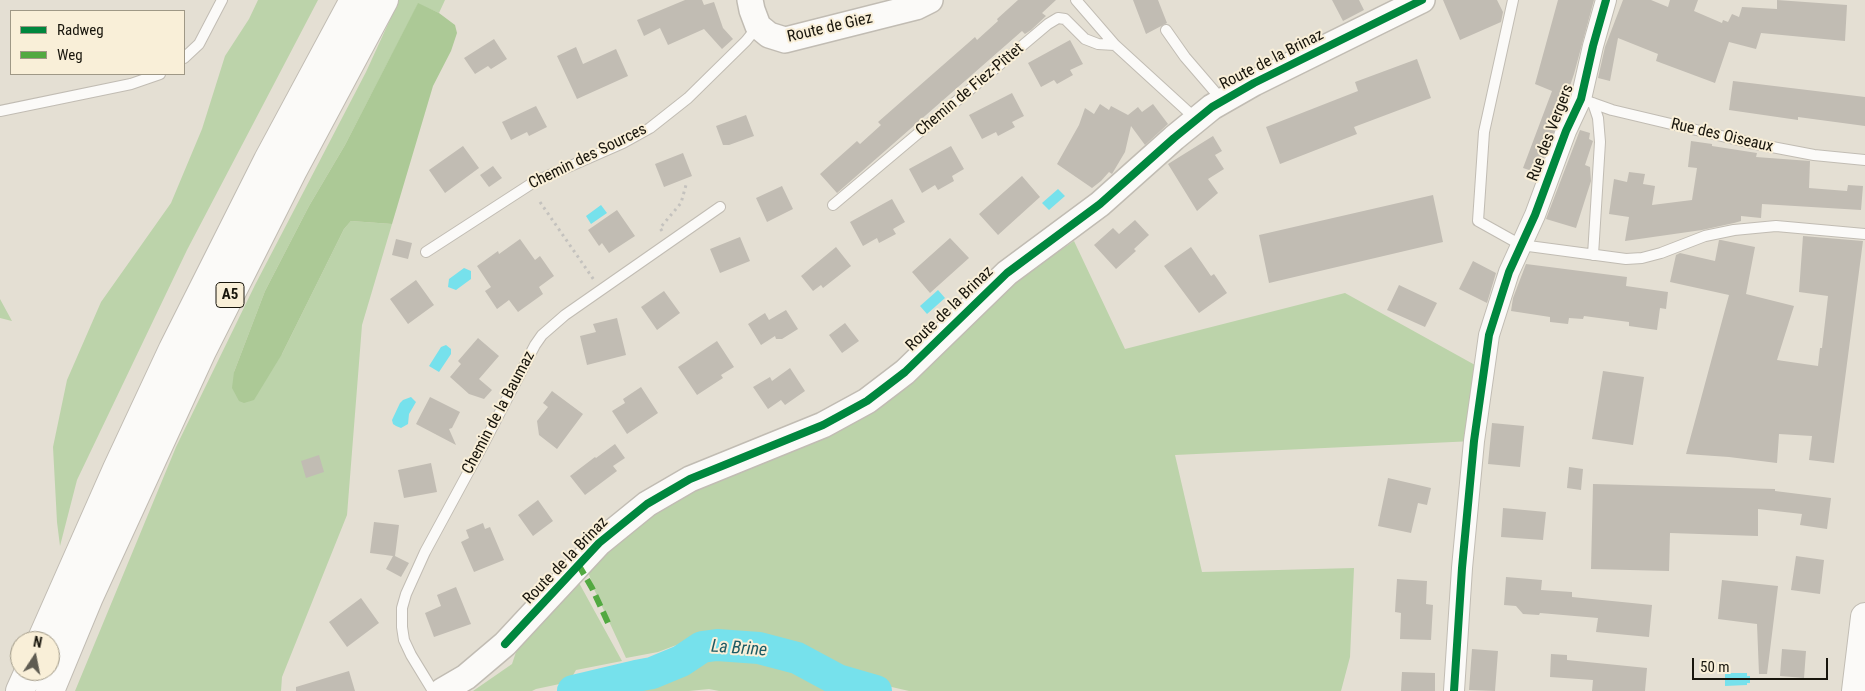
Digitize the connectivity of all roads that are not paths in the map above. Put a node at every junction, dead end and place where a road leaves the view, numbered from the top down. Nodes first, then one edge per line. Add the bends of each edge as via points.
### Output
1 (222, 0) edge
2 (354, 0) edge
3 (384, 0) edge
4 (750, 0) edge
5 (930, 0) edge
6 (1076, 0) edge
7 (1422, 0) edge
8 (1513, 0) edge
9 (1606, 0) edge
10 (758, 26) junction
11 (1166, 30) dead end
12 (1114, 45) junction
13 (185, 57) edge
14 (157, 75) edge
15 (1223, 101) junction
16 (1587, 101) junction
17 (0, 111) edge
18 (1196, 119) junction
19 (1865, 160) edge
20 (834, 205) dead end
21 (720, 207) dead end
22 (1865, 234) edge
23 (1521, 245) junction
24 (426, 252) dead end
25 (1593, 255) junction
26 (1865, 617) edge
27 (45, 631) edge
28 (50, 691) edge
29 (433, 691) edge
30 (442, 691) edge
31 (1454, 691) edge
32 (1856, 691) edge

1 - 13 lane via 199,44
2 - 27 main road, A5 via 221,253 117,469
3 - 28 main road, A5 via 292,172 207,342
4 - 10 street
5 - 10 street, Route de Giez via 916,7 785,40
6 - 12 lane
7 - 15 street, Route de la Brinaz
8 - 23 lane via 1484,132 1478,221
9 - 16 street, Rue des Vergers via 1593,46
10 - 24 lane, Chemin des Sources via 684,101 650,128 534,182
11 - 15 lane
12 - 18 lane
12 - 20 lane, Chemin de Fiez-Pittet via 1098,44 1085,38 1065,19 1058,18
14 - 17 lane via 131,84
15 - 18 street, Route de la Brinaz
16 - 19 lane, Rue des Oiseaux via 1612,110 1760,145
16 - 23 street, Rue des Vergers via 1566,131
16 - 25 lane via 1598,118 1600,142
18 - 30 street, Route de la Brinaz via 1100,204 1007,273 886,387 823,425 709,470 647,504 599,543 506,644 466,677
21 - 29 lane, Chemin de la Baumaz via 553,325 535,345 425,552 402,608 404,640
22 - 25 lane via 1761,227 1705,236 1642,258
23 - 25 lane
23 - 31 street, Rue des Vergers via 1489,335 1474,442
26 - 32 main road

